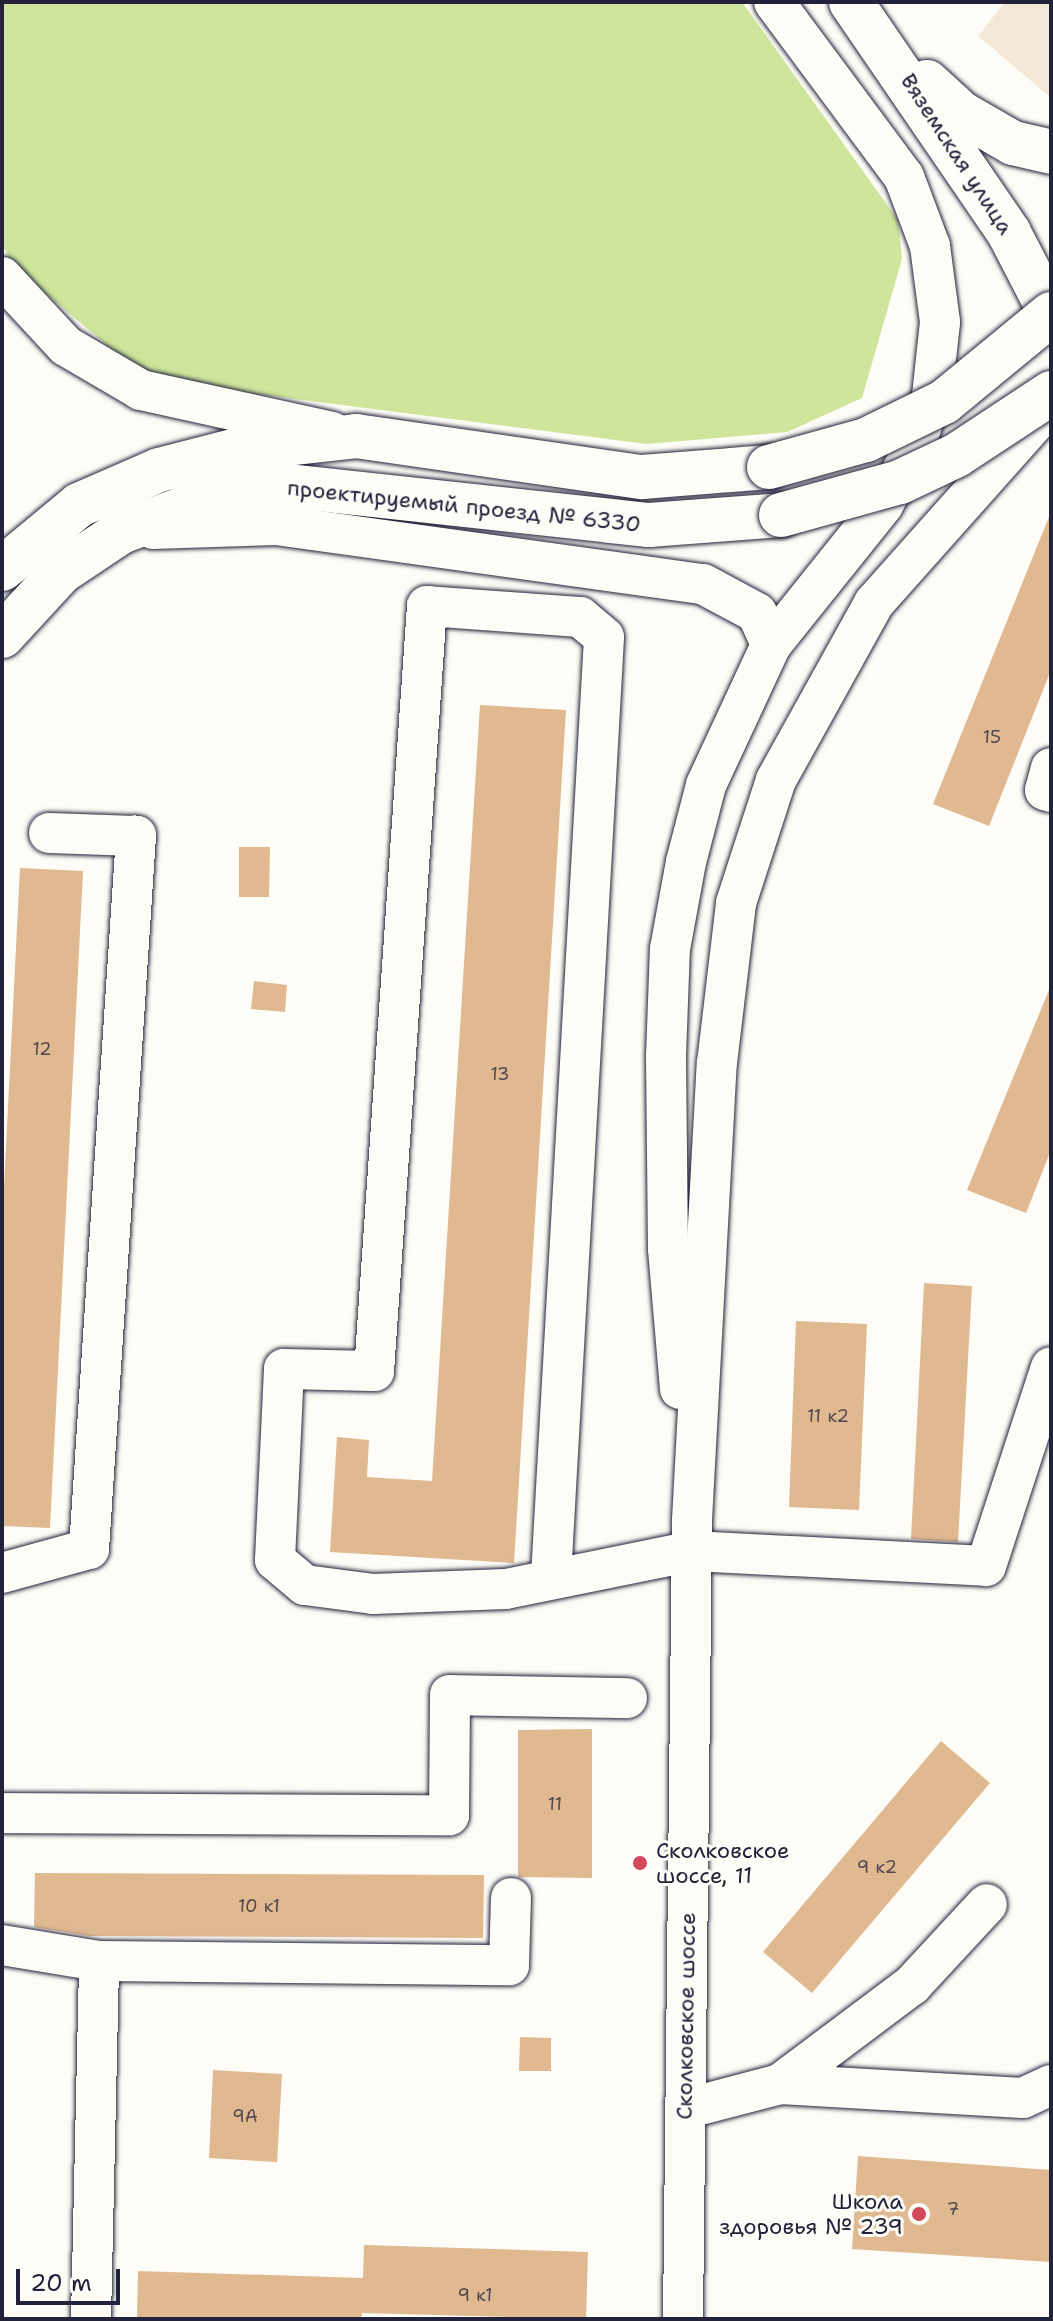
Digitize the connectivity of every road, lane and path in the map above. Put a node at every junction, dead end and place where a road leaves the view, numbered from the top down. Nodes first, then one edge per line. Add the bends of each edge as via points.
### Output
1 (774, 2) edge
2 (851, 2) edge
3 (887, 45) junction
4 (1051, 152) edge
5 (2, 277) edge
6 (1051, 314) edge
7 (1051, 393) edge
8 (1051, 404) edge
9 (356, 436) junction
10 (121, 532) junction
11 (2, 569) edge
12 (603, 569) junction
13 (580, 617) junction
14 (2, 636) edge
15 (771, 645) junction
16 (1051, 768) edge
17 (1051, 792) edge
18 (49, 833) dead end
19 (1051, 1367) edge
20 (692, 1536) junction
21 (2, 1573) edge
22 (551, 1577) junction
23 (627, 1698) dead end
24 (2, 1813) edge
25 (511, 1898) dead end
26 (987, 1904) dead end
27 (2, 1945) edge
28 (99, 1961) junction
29 (780, 2084) junction
30 (1051, 2085) edge
31 (685, 2109) junction
32 (91, 2319) edge
33 (683, 2319) edge

1 - 15 street via 904,177 930,246 940,322 932,396 915,446 883,505
2 - 3 main road, Вяземская улица
3 - 4 main road via 961,113 1013,143
3 - 6 main road, Вяземская улица via 1009,233
5 - 9 street via 66,346 141,390
6 - 9 main road, проектируемый проезд № 6330, bridge via 944,402 866,440 769,467 642,477
7 - 10 main road, проектируемый проезд № 6330, bridge via 957,455 900,482 781,515 649,525 289,486 227,492
8 - 20 street via 874,603 776,780 736,903 725,979
9 - 11 main road, проектируемый проезд № 6330 via 241,449 159,470 79,505
10 - 12 street via 276,525
10 - 14 main road, проектируемый проезд № 6330 via 61,572
12 - 13 street
12 - 15 street via 703,584 741,599 757,613
13 - 22 street via 604,637
13 - 22 street via 427,606 374,1371 284,1369 275,1560 305,1585 373,1594 506,1589
15 - 20 street via 706,785 670,949 668,1249
16 - 17 street via 1045,790
18 - 21 street via 136,836 89,1549
19 - 20 street via 986,1566
20 - 22 street
20 - 31 street, Сколковское шоссе
23 - 24 street via 450,1695 449,1815
25 - 28 street via 509,1965
26 - 29 street via 912,1985
27 - 28 street
28 - 32 street
29 - 30 street via 1023,2098
29 - 31 street
31 - 33 street, Сколковское шоссе

